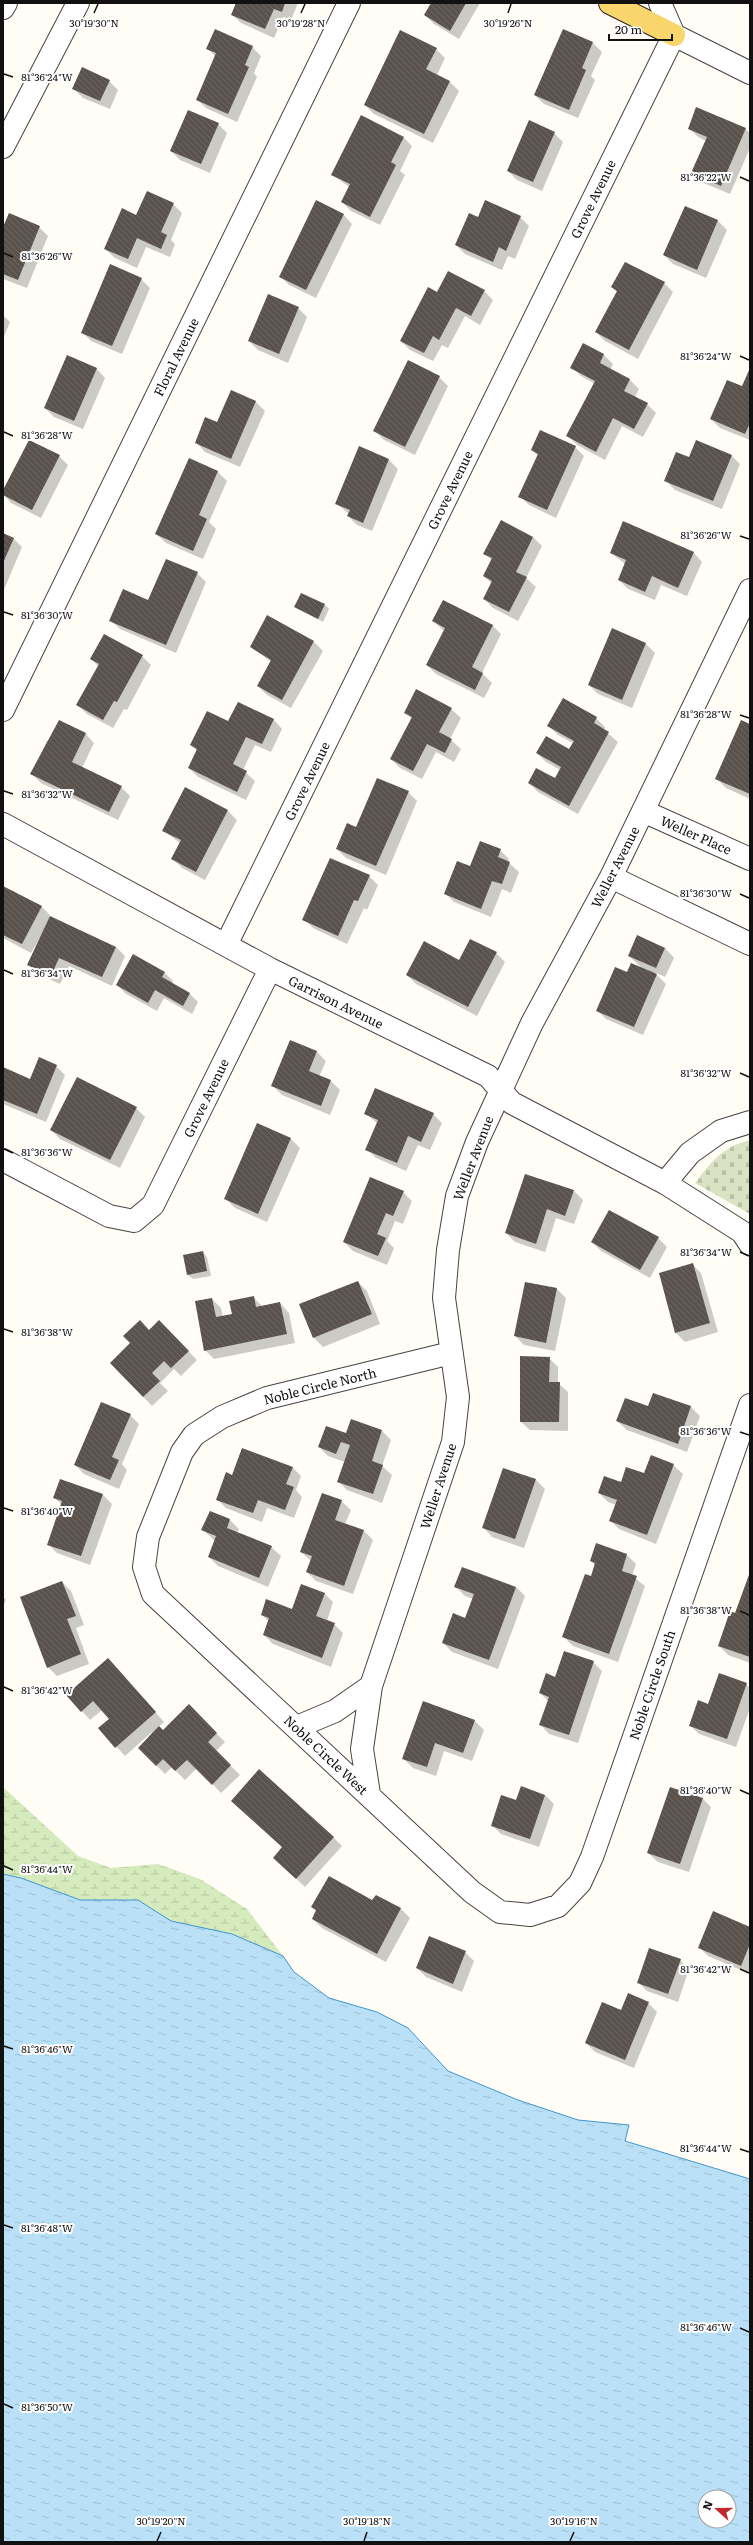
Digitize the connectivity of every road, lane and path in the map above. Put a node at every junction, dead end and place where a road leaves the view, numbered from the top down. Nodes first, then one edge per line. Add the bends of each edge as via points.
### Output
1 (6, 3) edge
2 (78, 3) edge
3 (349, 3) edge
4 (610, 3) edge
5 (660, 3) edge
6 (3, 8) edge
7 (674, 35) junction
8 (750, 73) edge
9 (3, 147) edge
10 (750, 590) edge
11 (3, 710) edge
12 (643, 811) junction
13 (3, 824) edge
14 (750, 859) edge
15 (611, 877) junction
16 (750, 944) edge
17 (226, 945) junction
18 (270, 969) junction
19 (500, 1092) junction
20 (750, 1122) edge
21 (3, 1160) edge
22 (665, 1183) junction
23 (750, 1244) edge
24 (451, 1353) junction
25 (750, 1405) edge
26 (144, 1567) joint
27 (370, 1686) junction
28 (297, 1727) junction
29 (369, 1794) junction
30 (530, 1915) joint

1 - 6 street
2 - 9 street
3 - 11 street, Floral Avenue
4 - 7 main road
5 - 7 street
7 - 8 street
7 - 17 street, Grove Avenue
10 - 12 street, Weller Avenue
12 - 14 street, Weller Place
12 - 15 street, Weller Avenue
13 - 17 street, Garrison Avenue
15 - 16 street
15 - 19 street, Weller Avenue via 532,1023
17 - 18 street, Garrison Avenue
18 - 19 street, Garrison Avenue via 488,1076
18 - 21 street, Grove Avenue via 153,1205 134,1220 109,1216
19 - 22 street, Garrison Avenue via 512,1103
19 - 24 street, Weller Avenue via 477,1142 457,1196 448,1250 444,1298
20 - 22 street via 721,1131 690,1153
22 - 23 street via 742,1232
24 - 26 street, Noble Circle North via 267,1398 222,1417 194,1435 182,1452 148,1537
24 - 27 street, Weller Avenue via 458,1397 453,1442
25 - 30 street, Noble Circle South via 592,1857 580,1883 558,1906
26 - 28 street, Noble Circle West via 153,1594
27 - 28 street via 335,1711
27 - 29 street, Weller Avenue via 362,1749
28 - 29 street, Noble Circle West
29 - 30 street, Noble Circle West via 472,1892 500,1912

